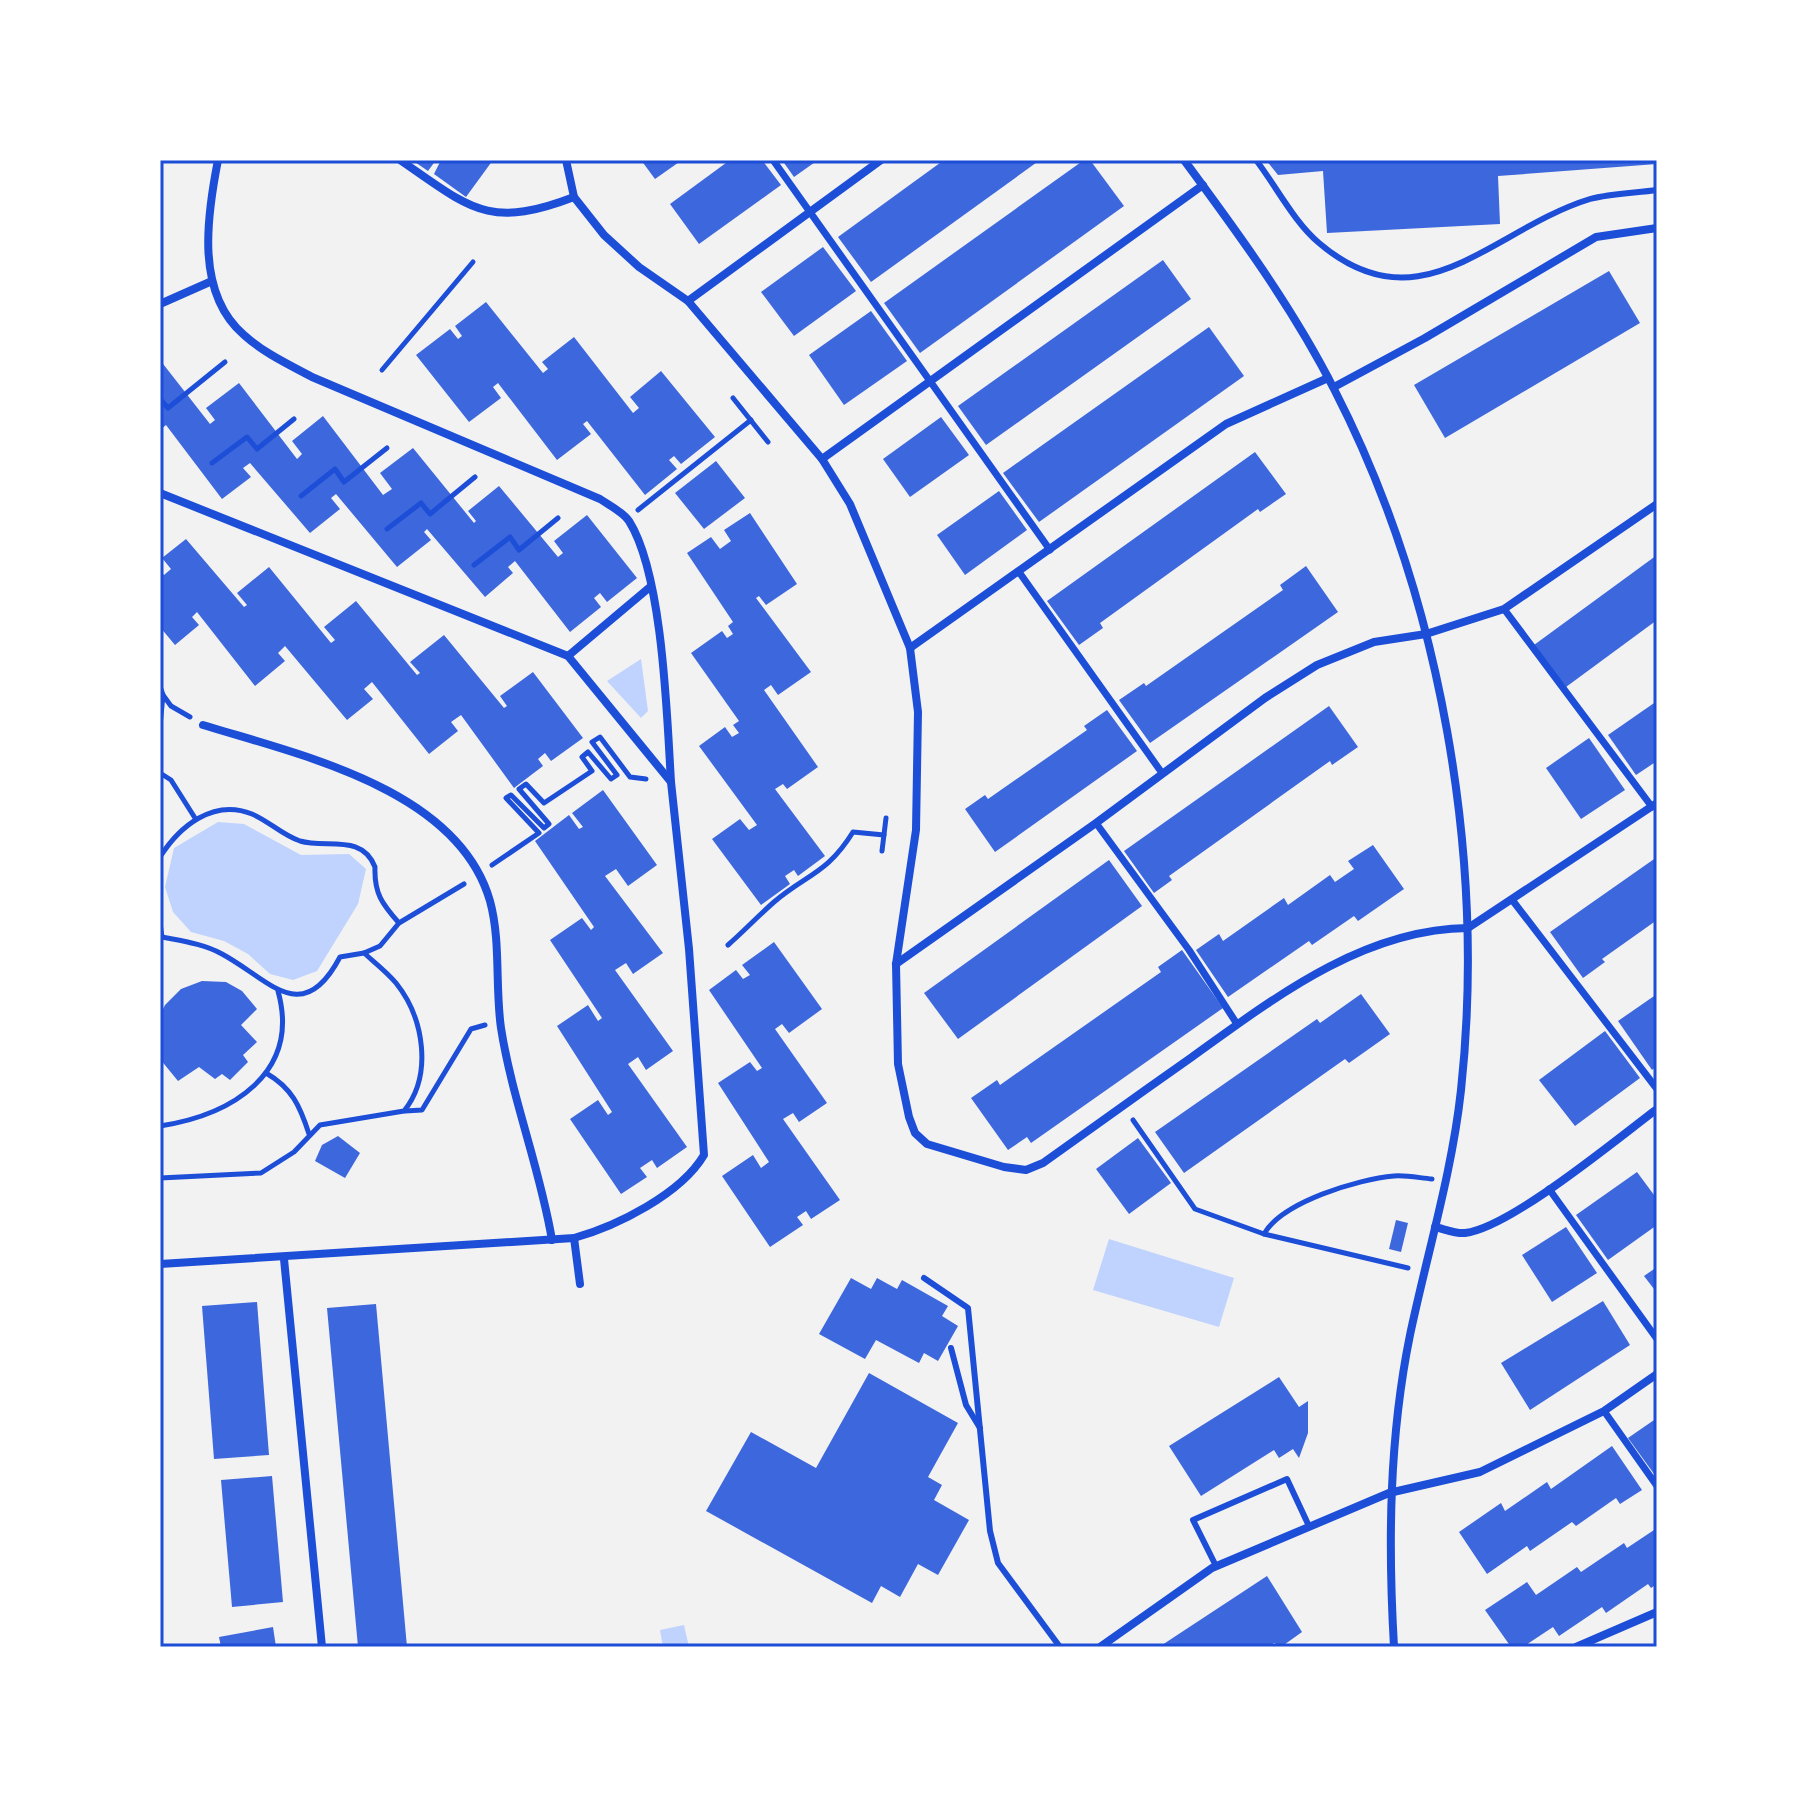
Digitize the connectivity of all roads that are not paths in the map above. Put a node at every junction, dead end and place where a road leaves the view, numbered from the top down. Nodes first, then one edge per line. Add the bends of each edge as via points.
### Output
1 (218, 160) edge
2 (400, 160) edge
3 (566, 160) edge
4 (773, 160) edge
5 (881, 160) edge
6 (1184, 160) edge
7 (1256, 160) edge
8 (1203, 185) junction
9 (1657, 190) edge
10 (574, 197) junction
11 (811, 211) junction
12 (1657, 228) edge
13 (212, 281) junction
14 (688, 301) junction
15 (160, 304) edge
16 (930, 378) junction
17 (1328, 378) junction
18 (1334, 387) junction
19 (822, 459) junction
20 (160, 493) edge
21 (1657, 504) edge
22 (1050, 550) junction
23 (1019, 572) junction
24 (650, 587) junction
25 (1504, 609) junction
26 (1426, 634) junction
27 (910, 648) junction
28 (568, 656) junction
29 (203, 725) road end
30 (1162, 773) junction
31 (671, 782) junction
32 (1654, 805) edge
33 (1096, 823) junction
34 (1513, 901) junction
35 (1468, 928) junction
36 (896, 964) junction
37 (1237, 1024) junction
38 (1657, 1089) edge
39 (1657, 1109) edge
40 (1549, 1189) junction
41 (1435, 1227) junction
42 (574, 1238) junction
43 (552, 1240) junction
44 (284, 1259) junction
45 (160, 1264) edge
46 (924, 1278) dead end
47 (580, 1284) dead end
48 (1657, 1339) edge
49 (951, 1348) dead end
50 (1657, 1374) edge
51 (1604, 1411) junction
52 (982, 1431) junction
53 (1657, 1486) edge
54 (1389, 1493) junction
55 (1308, 1524) junction
56 (1216, 1566) junction
57 (1657, 1612) edge
58 (322, 1647) edge
59 (1060, 1647) edge
60 (1100, 1647) edge
61 (1394, 1647) edge
62 (1576, 1647) edge

1 - 13 street via 208,242
2 - 10 street via 482,212 527,213
3 - 10 street
4 - 11 street
5 - 11 street
6 - 8 street
7 - 9 lane via 1315,240 1362,270 1399,280 1433,274 1591,199
8 - 16 street
8 - 17 street via 1264,271
10 - 14 street via 616,246
11 - 14 street
11 - 16 street
12 - 18 street via 1596,237
13 - 15 street
13 - 24 street via 223,310 267,353 368,402 600,499 628,518
14 - 19 street
16 - 19 street
16 - 22 street
17 - 18 street
17 - 22 street via 1226,424
18 - 26 street via 1407,567
19 - 27 street via 850,504
20 - 28 street
21 - 25 street
22 - 23 street
23 - 27 street
23 - 30 street
24 - 28 street
24 - 31 street via 658,622
25 - 26 street
25 - 32 street
26 - 30 street via 1374,642 1317,665
26 - 35 street via 1456,800
27 - 36 street via 920,782
28 - 31 street
29 - 43 street via 360,776 426,812 481,873 491,905 500,1021
30 - 33 street
31 - 42 street via 704,1155 692,1176 605,1229
32 - 34 street
33 - 36 street
33 - 37 street
34 - 35 street
34 - 38 street
35 - 37 street via 1431,928 1397,937 1292,986
35 - 41 street via 1461,1090
36 - 37 street via 898,1064 912,1125 927,1144 1026,1170
39 - 40 street
40 - 41 street via 1465,1233
40 - 48 street
41 - 54 street via 1409,1339
42 - 43 street
42 - 47 street
43 - 44 street
44 - 45 street
44 - 58 street
46 - 52 lane via 968,1308
49 - 52 lane via 966,1405
50 - 51 street
51 - 53 street
51 - 54 street via 1480,1472
52 - 59 lane via 990,1531 998,1563
54 - 55 street
54 - 61 street
55 - 56 street
55 - 56 lane via 1287,1479 1193,1520
56 - 60 street
57 - 62 street

